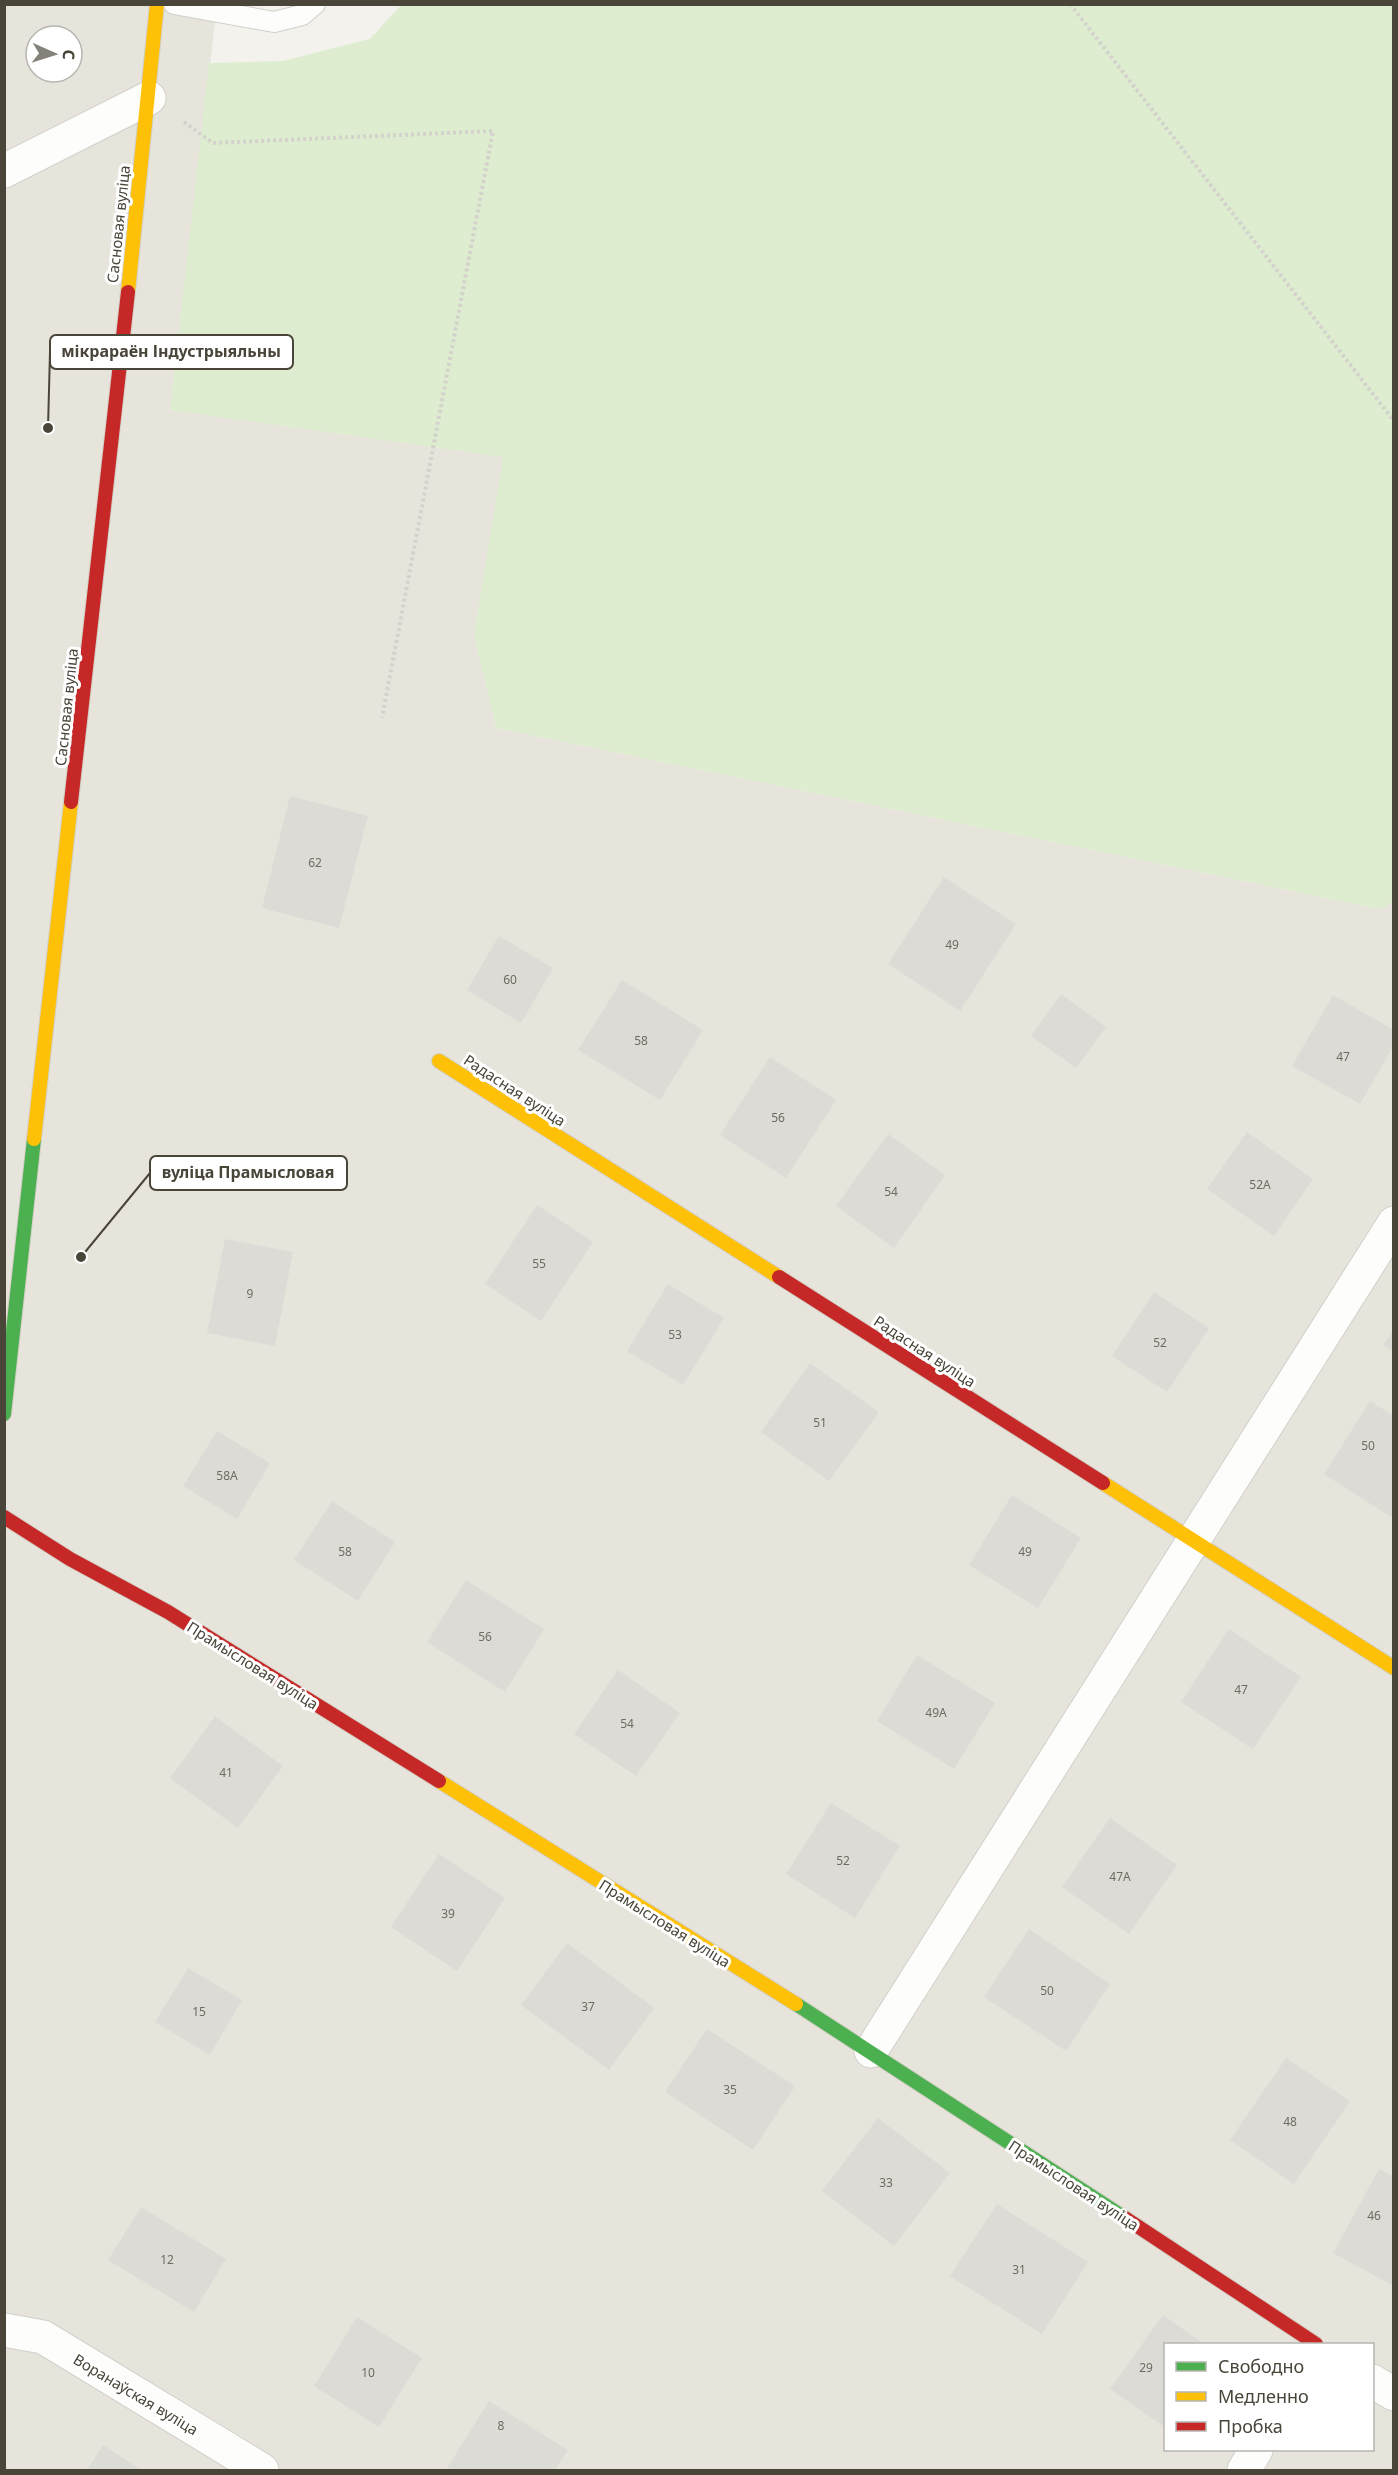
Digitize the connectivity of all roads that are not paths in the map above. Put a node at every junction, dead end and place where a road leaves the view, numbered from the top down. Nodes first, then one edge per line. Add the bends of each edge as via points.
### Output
1 (157, 4) edge
2 (174, 4) edge
3 (315, 4) edge
4 (149, 98) junction
5 (4, 171) edge
6 (439, 1061) dead end
7 (1394, 1223) edge
8 (4, 1414) edge
9 (4, 1517) edge
10 (1194, 1542) junction
11 (1394, 1668) edge
12 (871, 2051) junction
13 (4, 2330) edge
14 (1314, 2343) edge
15 (1374, 2382) edge
16 (1394, 2394) edge
17 (1255, 2451) edge
18 (262, 2470) edge
19 (1244, 2470) edge

1 - 4 street, Сасновая вуліца
2 - 3 lane via 274,22 302,15
4 - 5 street
4 - 8 street, Сасновая вуліца
6 - 10 street, Радасная вуліца
7 - 10 street
9 - 12 street, Прамысловая вуліца via 69,1559 168,1612
10 - 11 street, Радасная вуліца
10 - 12 street
12 - 14 street, Прамысловая вуліца
13 - 18 street, Воранаўская вуліца via 43,2337
15 - 16 street
17 - 19 street

